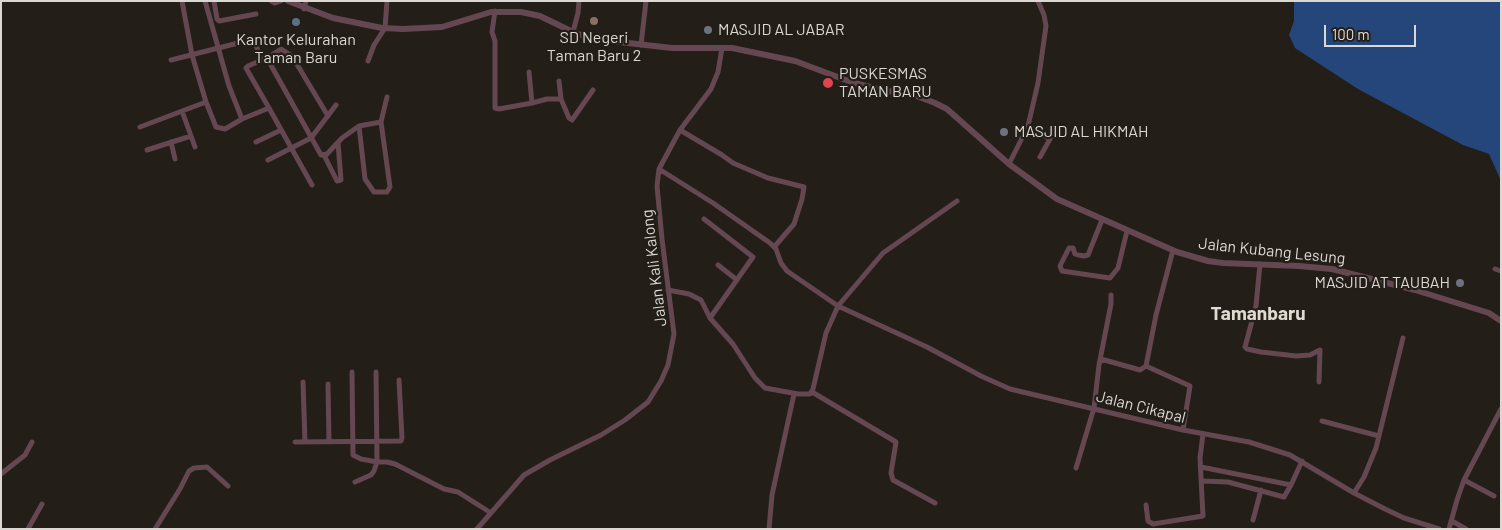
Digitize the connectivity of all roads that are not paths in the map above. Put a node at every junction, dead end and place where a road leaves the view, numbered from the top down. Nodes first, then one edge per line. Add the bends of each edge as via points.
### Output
1 (182, 1) edge
2 (205, 1) edge
3 (214, 1) edge
4 (272, 1) edge
5 (281, 1) edge
6 (288, 1) edge
7 (306, 1) edge
8 (387, 1) edge
9 (579, 1) edge
10 (646, 1) edge
11 (1038, 1) edge
12 (304, 9) junction
13 (495, 11) junction
14 (256, 14) dead end
15 (385, 28) junction
16 (573, 32) junction
17 (641, 45) junction
18 (217, 48) junction
19 (722, 48) junction
20 (192, 55) junction
21 (264, 59) junction
22 (171, 60) dead end
23 (368, 61) dead end
24 (529, 72) dead end
25 (559, 81) dead end
26 (593, 90) dead end
27 (387, 97) dead end
28 (561, 100) junction
29 (206, 102) junction
30 (532, 103) junction
31 (336, 105) dead end
32 (269, 108) junction
33 (182, 112) junction
34 (328, 116) junction
35 (242, 119) junction
36 (381, 122) junction
37 (359, 126) junction
38 (1028, 126) junction
39 (140, 127) dead end
40 (281, 130) junction
41 (680, 130) junction
42 (191, 136) junction
43 (311, 138) junction
44 (170, 142) junction
45 (256, 142) dead end
46 (338, 142) junction
47 (195, 147) dead end
48 (291, 148) junction
49 (147, 150) dead end
50 (324, 155) junction
51 (1040, 157) dead end
52 (175, 160) dead end
53 (268, 160) dead end
54 (1009, 164) junction
55 (659, 169) junction
56 (312, 185) dead end
57 (957, 201) dead end
58 (704, 219) dead end
59 (1102, 220) junction
60 (1127, 231) junction
61 (775, 246) junction
62 (1173, 250) junction
63 (1260, 264) junction
64 (718, 265) dead end
65 (737, 280) junction
66 (668, 290) junction
67 (1111, 295) dead end
68 (838, 306) junction
69 (710, 318) junction
70 (1501, 321) edge
71 (1402, 338) dead end
72 (1101, 359) junction
73 (1146, 366) junction
74 (352, 372) dead end
75 (376, 372) dead end
76 (399, 380) dead end
77 (303, 382) dead end
78 (1319, 382) dead end
79 (328, 384) dead end
80 (812, 392) junction
81 (794, 394) junction
82 (1094, 408) junction
83 (1501, 409) edge
84 (1322, 420) dead end
85 (1183, 430) junction
86 (1203, 434) junction
87 (1379, 436) junction
88 (32, 442) dead end
89 (295, 442) dead end
90 (305, 442) junction
91 (329, 442) junction
92 (353, 442) junction
93 (378, 442) junction
94 (1302, 461) junction
95 (377, 462) junction
96 (1201, 467) junction
97 (1076, 468) dead end
98 (1, 474) edge
99 (1464, 480) junction
100 (1202, 481) junction
101 (355, 482) dead end
102 (1291, 485) junction
103 (228, 486) dead end
104 (1261, 490) junction
105 (1354, 493) junction
106 (1494, 496) dead end
107 (935, 503) dead end
108 (42, 504) dead end
109 (1146, 505) dead end
110 (491, 513) junction
111 (1253, 520) dead end
112 (1452, 521) junction
113 (28, 529) edge
114 (155, 529) edge
115 (477, 529) edge
116 (769, 529) edge
117 (1439, 529) edge
118 (1450, 529) edge
119 (1466, 529) edge

1 - 20 street
2 - 18 street
3 - 14 street via 219,21
4 - 5 street
6 - 12 street, Jalan Kubang Lesung
7 - 12 street
8 - 15 street
9 - 16 street
10 - 17 street
11 - 38 street via 1046,26
12 - 15 street, Jalan Kubang Lesung
13 - 15 street, Jalan Kubang Lesung via 442,27
13 - 16 street, Jalan Kubang Lesung via 540,16
13 - 30 street via 492,32 495,41 495,107
15 - 23 street
16 - 17 street, Jalan Kubang Lesung
17 - 19 street, Jalan Kubang Lesung
18 - 20 street
18 - 21 street via 254,39
18 - 35 street
19 - 41 street, Jalan Kali Kalong via 715,81
19 - 54 street, Jalan Kubang Lesung via 795,61 851,82 935,102 958,118
20 - 22 street
20 - 29 street
21 - 32 street via 246,68
21 - 34 street via 281,49 292,56
21 - 43 street
24 - 30 street
25 - 28 street
26 - 28 street via 572,120 568,118
27 - 36 street
28 - 30 street
29 - 33 street
29 - 35 street via 216,128 225,129
31 - 34 street
32 - 35 street
32 - 40 street
33 - 39 street
33 - 42 street
34 - 43 street
36 - 37 street
36 - 37 street via 388,192 374,192 365,179
37 - 46 street
38 - 51 street via 1050,139
38 - 54 street
40 - 45 street
40 - 48 street
41 - 55 street, Jalan Kali Kalong
41 - 61 street via 732,163 804,187 794,224
42 - 44 street
42 - 47 street
43 - 48 street
43 - 50 street
44 - 49 street
44 - 52 street
46 - 50 street
46 - 50 street via 341,180 337,182
48 - 53 street
48 - 56 street
54 - 59 street, Jalan Kubang Lesung via 1057,199
55 - 61 street
55 - 66 street, Jalan Kali Kalong via 657,186
57 - 68 street via 884,253
58 - 65 street via 753,256
59 - 60 street, Jalan Kubang Lesung
59 - 60 street via 1088,255 1075,254 1073,248 1069,248 1060,266 1062,271 1110,278 1118,268
60 - 62 street, Jalan Kubang Lesung
61 - 68 street, Jalan Cikapal via 787,271
62 - 63 street, Jalan Kubang Lesung via 1208,261
62 - 73 street
63 - 70 street, Jalan Kubang Lesung via 1312,267 1358,275 1489,313
63 - 78 street via 1256,306 1245,346 1261,352 1296,356 1320,350
64 - 65 street
65 - 69 street
66 - 69 street via 696,297
66 - 110 street, Jalan Kali Kalong via 674,334 668,365 648,402 601,435 524,475
67 - 72 street
68 - 80 street via 826,333
68 - 82 street, Jalan Cikapal via 1010,389
69 - 81 street via 765,388
71 - 87 street
72 - 73 street via 1140,370
72 - 82 street
73 - 85 street via 1190,386
74 - 92 street
75 - 93 street
76 - 93 street via 402,438 398,442
77 - 90 street
79 - 91 street
80 - 81 street
80 - 107 street via 896,442 892,480
81 - 116 street via 772,495
82 - 85 street, Jalan Cikapal
82 - 97 street
83 - 99 street
84 - 87 street
85 - 86 street, Jalan Cikapal
86 - 94 street, Jalan Cikapal via 1249,442 1290,454
86 - 96 street
87 - 105 street via 1364,477
88 - 98 street via 25,455
89 - 90 street
90 - 91 street
91 - 92 street
92 - 93 street
92 - 95 street via 356,458
93 - 95 street
94 - 102 street
94 - 105 street, Jalan Cikapal
95 - 101 street via 371,475
95 - 110 street via 395,464 444,489 458,492
96 - 100 street
96 - 102 street
99 - 106 street
99 - 112 street
100 - 104 street via 1226,482
100 - 109 street via 1202,517 1153,524 1148,521
102 - 104 street via 1284,497
103 - 114 street via 207,467 194,468
104 - 111 street
105 - 117 street, Jalan Cikapal via 1404,518
108 - 113 street
110 - 115 street, Jalan Kali Kalong
112 - 118 street
112 - 119 street

